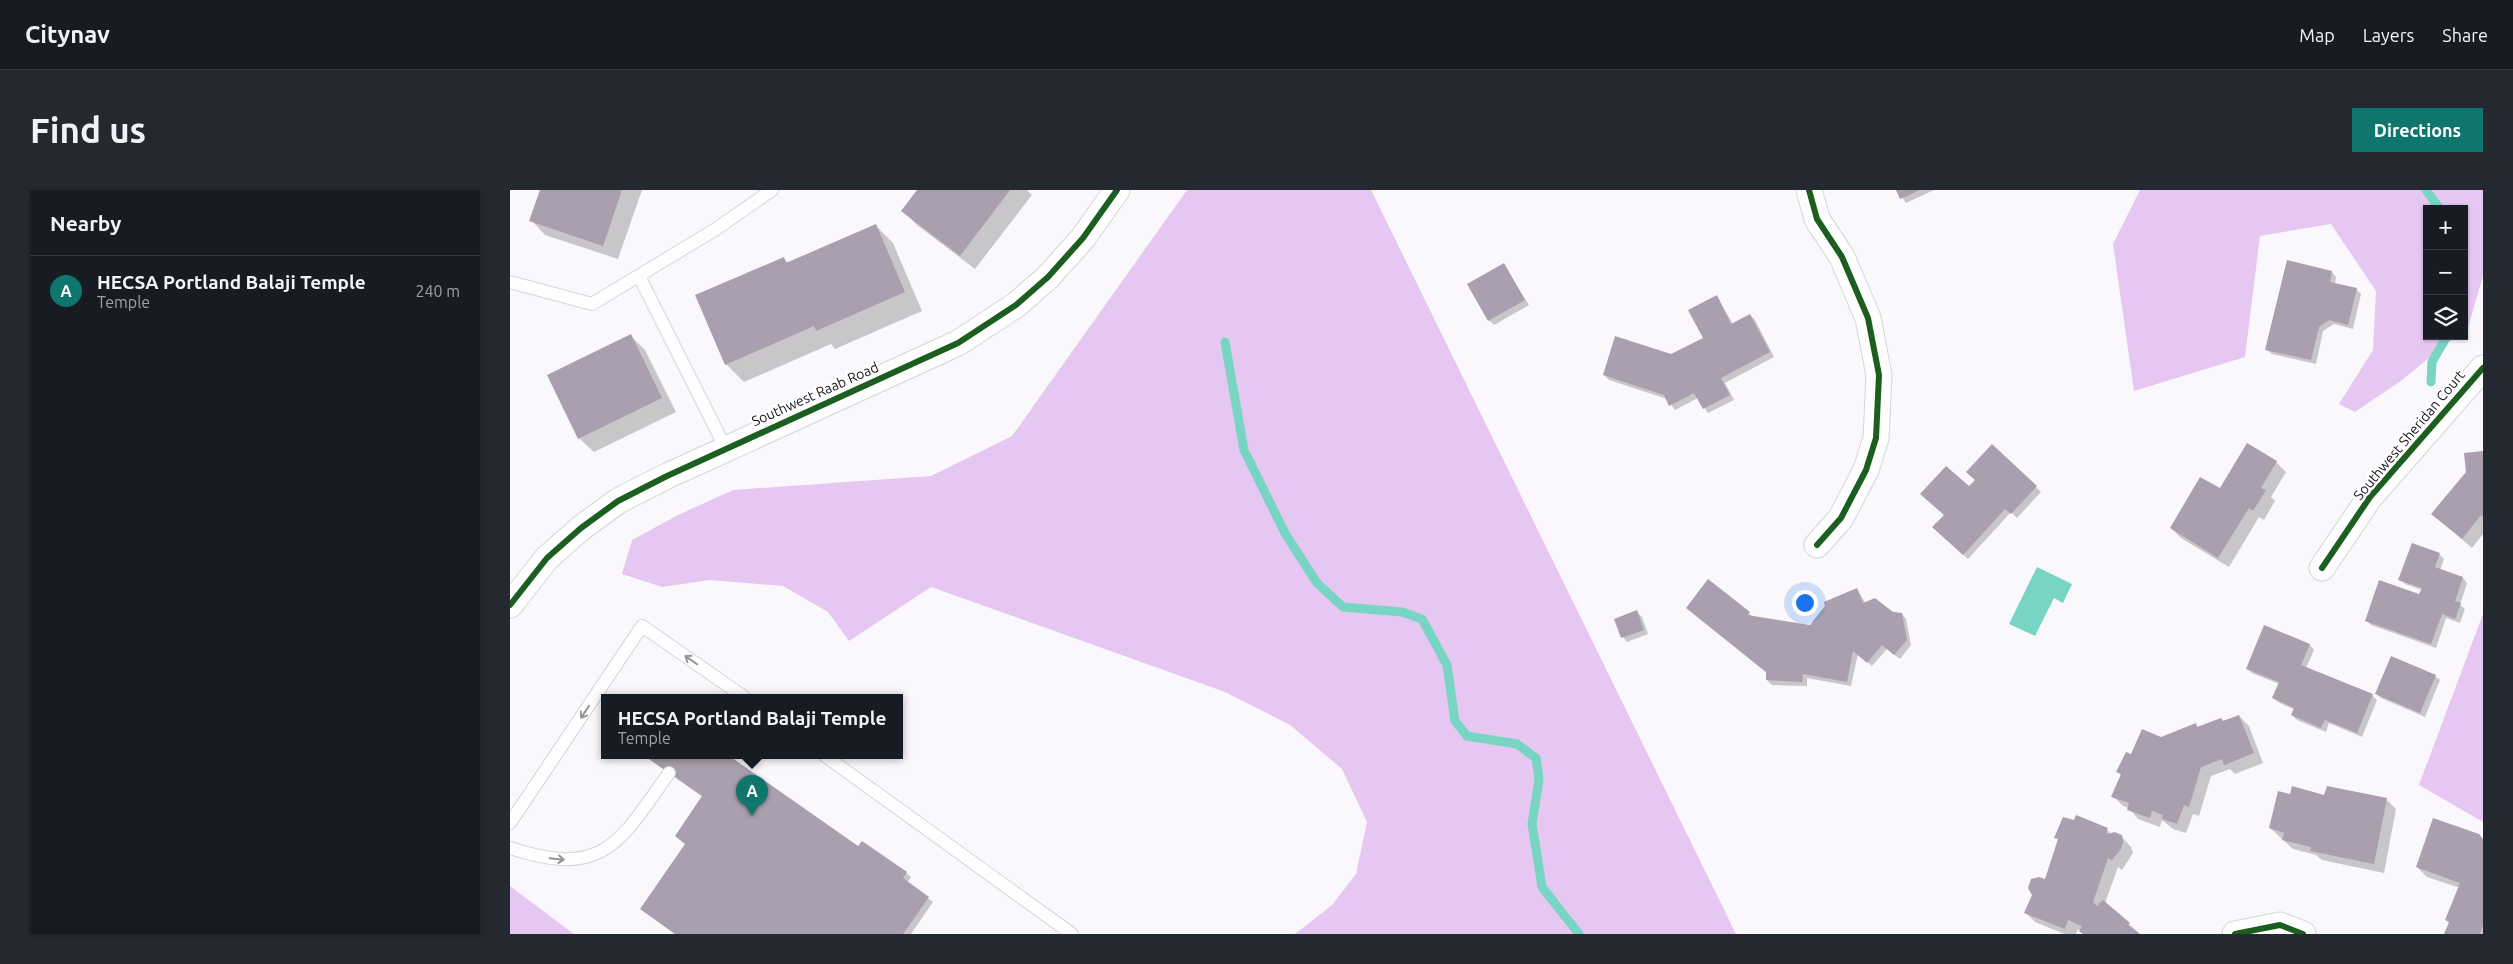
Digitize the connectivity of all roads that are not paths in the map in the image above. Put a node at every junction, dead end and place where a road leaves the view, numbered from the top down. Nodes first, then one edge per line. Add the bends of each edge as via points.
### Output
1 (772, 190) edge
2 (1809, 190) edge
3 (1110, 193) edge
4 (638, 276) junction
5 (510, 282) edge
6 (2483, 368) edge
7 (726, 449) junction
8 (1816, 545) dead end
9 (2322, 568) dead end
10 (510, 604) edge
11 (727, 693) edge
12 (830, 759) edge
13 (669, 773) dead end
14 (510, 823) edge
15 (510, 848) edge
16 (1072, 934) edge
17 (2235, 934) edge
18 (2303, 934) edge

1 - 4 lane via 716,229
2 - 8 street via 1818,219 1842,257 1868,318 1879,375 1876,438 1866,470 1840,518
3 - 7 street, Southwest Raab Road via 1083,238 1048,277 1016,305 958,343
4 - 5 lane via 592,304
4 - 7 lane
6 - 9 street, Southwest Sheridan Court via 2370,497
7 - 10 street, Southwest Raab Road via 618,500 547,558
11 -> 14 lane via 642,626
12 - 16 lane
15 -> 13 lane via 556,859 581,860 602,851 624,835
17 - 18 street via 2280,925

